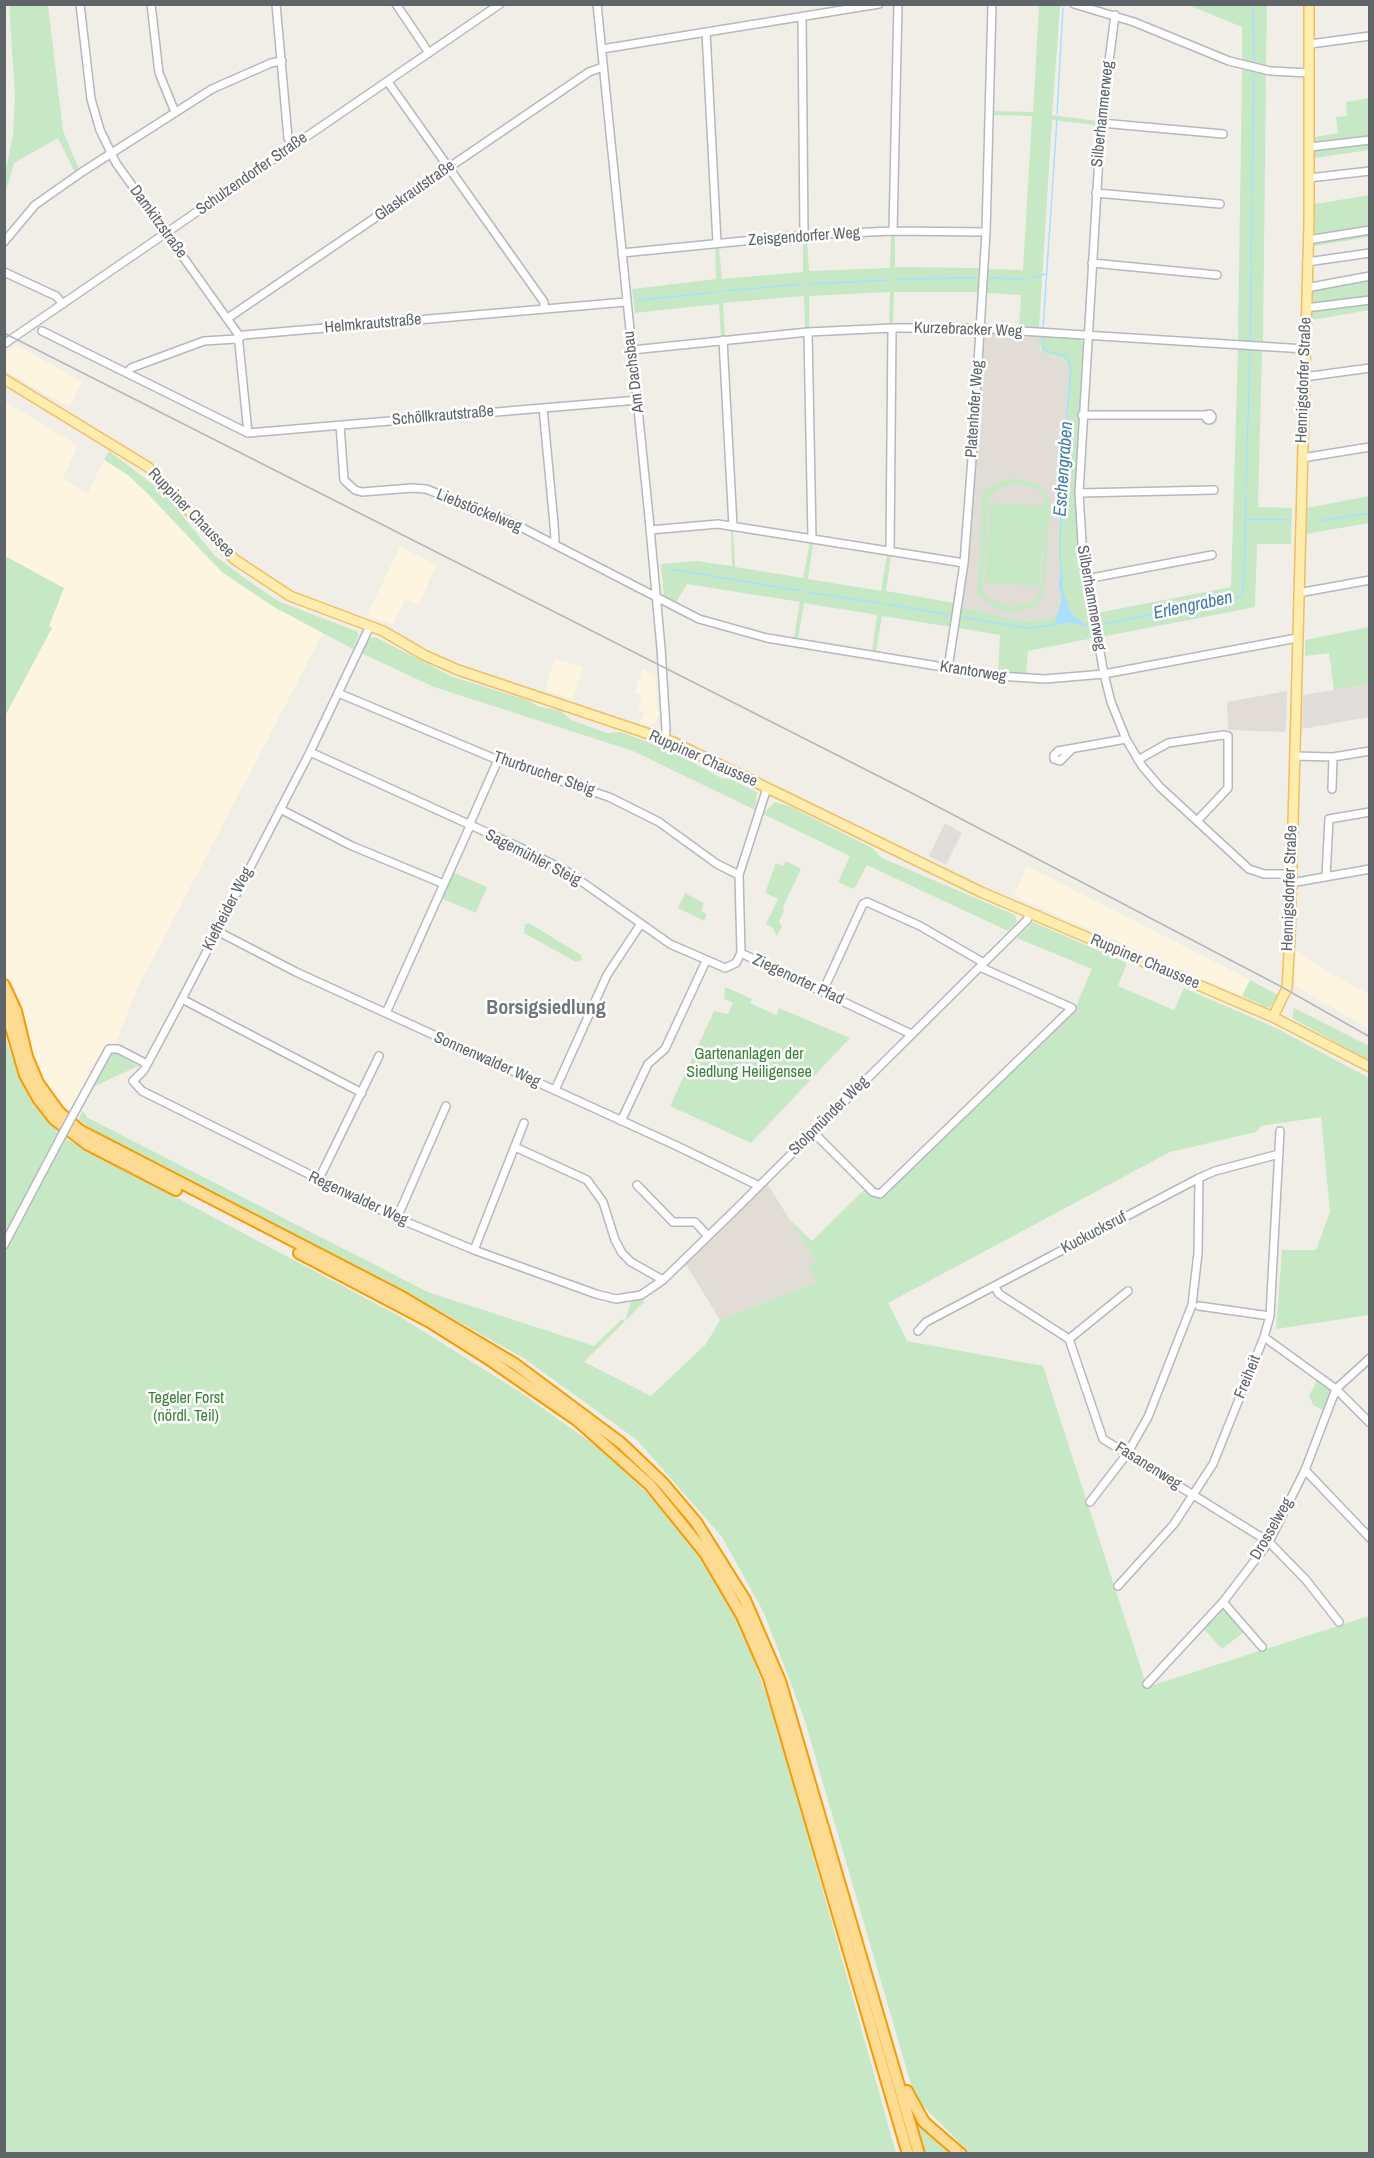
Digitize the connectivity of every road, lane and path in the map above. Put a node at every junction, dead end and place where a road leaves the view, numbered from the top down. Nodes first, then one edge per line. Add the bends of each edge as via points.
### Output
1 (81, 4) edge
2 (151, 4) edge
3 (276, 4) edge
4 (396, 4) edge
5 (500, 4) edge
6 (597, 4) edge
7 (879, 4) edge
8 (898, 4) edge
9 (992, 4) edge
10 (1074, 4) edge
11 (1309, 4) edge
12 (1115, 15) junction
13 (802, 16) junction
14 (706, 32) junction
15 (1370, 36) edge
16 (1310, 44) junction
17 (602, 49) junction
18 (429, 53) junction
19 (282, 61) junction
20 (603, 67) junction
21 (1309, 73) junction
22 (388, 82) junction
23 (176, 112) junction
24 (1101, 123) junction
25 (1223, 134) dead end
26 (1370, 140) edge
27 (293, 146) junction
28 (1310, 147) junction
29 (111, 154) junction
30 (449, 168) junction
31 (1370, 171) edge
32 (1309, 178) junction
33 (1096, 193) junction
34 (1220, 204) dead end
35 (1370, 230) edge
36 (893, 231) junction
37 (986, 232) junction
38 (167, 233) junction
39 (804, 235) junction
40 (1308, 240) junction
41 (4, 242) edge
42 (717, 243) junction
43 (622, 253) junction
44 (1370, 253) edge
45 (1307, 262) junction
46 (1092, 263) junction
47 (4, 272) edge
48 (1217, 275) dead end
49 (1370, 276) edge
50 (1306, 288) junction
51 (1370, 300) edge
52 (626, 302) junction
53 (63, 304) junction
54 (1306, 308) junction
55 (544, 309) junction
56 (228, 318) junction
57 (892, 328) junction
58 (980, 329) junction
59 (42, 331) dead end
60 (808, 332) junction
61 (1087, 336) junction
62 (239, 337) junction
63 (723, 340) junction
64 (4, 344) edge
65 (1305, 349) junction
66 (632, 350) junction
67 (1370, 368) edge
68 (128, 372) junction
69 (1304, 377) junction
70 (4, 380) edge
71 (638, 400) junction
72 (543, 408) junction
73 (1082, 415) junction
74 (1205, 417) dead end
75 (340, 425) junction
76 (248, 433) junction
77 (1370, 447) edge
78 (1302, 458) junction
79 (1214, 490) dead end
80 (1079, 493) junction
81 (733, 526) junction
82 (650, 530) junction
83 (812, 538) junction
84 (553, 544) junction
85 (890, 551) junction
86 (1212, 555) dead end
87 (964, 563) junction
88 (1086, 579) junction
89 (1370, 580) edge
90 (1298, 592) junction
91 (656, 599) junction
92 (370, 626) junction
93 (1297, 638) junction
94 (948, 668) junction
95 (1104, 674) junction
96 (338, 693) junction
97 (664, 739) junction
98 (1126, 739) junction
99 (1072, 749) dead end
100 (1370, 751) edge
101 (310, 752) junction
102 (1294, 756) junction
103 (1333, 757) junction
104 (498, 759) junction
105 (1138, 760) junction
106 (767, 788) junction
107 (1332, 789) dead end
108 (280, 809) junction
109 (1370, 812) edge
110 (1197, 821) junction
111 (471, 824) junction
112 (1370, 869) edge
113 (739, 875) junction
114 (1326, 877) junction
115 (1291, 878) junction
116 (444, 884) junction
117 (1030, 913) junction
118 (640, 924) junction
119 (217, 931) junction
120 (741, 953) junction
121 (706, 962) junction
122 (982, 965) junction
123 (4, 985) edge
124 (823, 991) junction
125 (182, 999) junction
126 (4, 1003) edge
127 (386, 1013) junction
128 (1273, 1017) junction
129 (911, 1034) junction
130 (379, 1056) dead end
131 (147, 1064) junction
132 (1370, 1067) edge
133 (555, 1090) junction
134 (362, 1093) junction
135 (446, 1106) dead end
136 (621, 1121) junction
137 (524, 1123) dead end
138 (1280, 1131) dead end
139 (813, 1132) junction
140 (515, 1147) junction
141 (1279, 1154) junction
142 (1199, 1178) junction
143 (318, 1180) junction
144 (637, 1185) dead end
145 (759, 1186) junction
146 (397, 1218) junction
147 (708, 1236) junction
148 (4, 1245) edge
149 (474, 1250) junction
150 (663, 1280) junction
151 (995, 1287) junction
152 (1128, 1291) dead end
153 (616, 1299) joint
154 (1199, 1306) dead end
155 (1270, 1316) junction
156 (918, 1331) dead end
157 (1264, 1337) junction
158 (1069, 1339) junction
159 (1370, 1358) edge
160 (1336, 1389) junction
161 (1370, 1423) edge
162 (1127, 1454) junction
163 (1305, 1470) junction
164 (1194, 1495) junction
165 (1090, 1502) dead end
166 (1370, 1538) edge
167 (1269, 1542) junction
168 (1118, 1586) dead end
169 (1223, 1602) junction
170 (1339, 1622) dead end
171 (1262, 1647) dead end
172 (1147, 1684) dead end
173 (885, 2036) junction
174 (904, 2141) junction
175 (903, 2154) edge
176 (908, 2154) edge
177 (919, 2154) edge
178 (961, 2154) edge

1 - 29 street, Damkitzstraße via 92,100
2 - 23 street via 159,73
3 - 19 street
4 - 18 street
5 - 18 street, Schulzendorfer Straße
6 - 17 street, Am Dachsbau
7 - 13 street
8 - 36 street
9 - 37 street, Platenhofer Weg
10 - 12 street
11 - 16 main road, Hennigsdorfer Straße
12 - 21 street via 1229,61 1270,71
12 - 24 street, Silberhammerweg
13 - 14 street
13 - 39 street
14 - 17 street
14 - 42 street
15 - 16 street
16 - 21 main road, Hennigsdorfer Straße
17 - 20 street, Am Dachsbau
18 - 22 street, Schulzendorfer Straße
19 - 23 street via 212,89
19 - 27 street via 288,138
20 - 30 street, Glaskrautstraße via 589,72
20 - 43 street, Am Dachsbau
21 - 28 main road, Hennigsdorfer Straße
22 - 27 street, Schulzendorfer Straße
22 - 30 street
23 - 29 street
24 - 25 street
24 - 33 street, Silberhammerweg
26 - 28 street
27 - 38 street, Schulzendorfer Straße
28 - 32 main road, Hennigsdorfer Straße
29 - 38 street, Damkitzstraße
29 - 41 street via 35,205
30 - 55 street via 544,302
30 - 56 street, Glaskrautstraße
31 - 32 street
32 - 40 main road, Hennigsdorfer Straße
33 - 34 street
33 - 46 street, Silberhammerweg
35 - 40 street
36 - 37 street, Zeisgendorfer Weg
36 - 39 street, Zeisgendorfer Weg
37 - 58 street, Platenhofer Weg
38 - 53 street, Schulzendorfer Straße
38 - 56 street, Damkitzstraße
39 - 42 street, Zeisgendorfer Weg
40 - 45 main road, Hennigsdorfer Straße
42 - 43 street, Zeisgendorfer Weg
43 - 52 street, Am Dachsbau
44 - 45 street
45 - 50 main road, Hennigsdorfer Straße
46 - 48 street
46 - 61 street, Silberhammerweg
47 - 53 street via 56,296
49 - 50 street
50 - 54 main road, Hennigsdorfer Straße
51 - 54 street
52 - 55 street, Helmkrautstraße
52 - 66 street, Am Dachsbau
53 - 64 street, Schulzendorfer Straße
54 - 65 main road, Hennigsdorfer Straße
55 - 62 street, Helmkrautstraße
56 - 62 street, Damkitzstraße
57 - 58 street, Kurzebracker Weg
57 - 60 street, Kurzebracker Weg
57 - 85 street
58 - 61 street, Kurzebracker Weg
58 - 87 street, Platenhofer Weg
59 - 68 street
60 - 63 street, Kurzebracker Weg
60 - 83 street
61 - 65 street, Kurzebracker Weg
61 - 73 street, Silberhammerweg
62 - 68 street, Helmkrautstraße via 204,341
62 - 76 street, Damkitzstraße
63 - 66 street, Kurzebracker Weg
63 - 81 street
65 - 69 main road, Hennigsdorfer Straße
66 - 71 street, Am Dachsbau
67 - 69 street
68 - 76 street
69 - 78 main road, Hennigsdorfer Straße
70 - 92 main road, Ruppiner Chaussee via 148,467 229,554 255,574 305,603
71 - 72 street, Schöllkrautstraße
71 - 82 street, Am Dachsbau
72 - 75 street, Schöllkrautstraße
72 - 84 street
73 - 74 street
73 - 80 street, Silberhammerweg
75 - 76 street, Schöllkrautstraße
75 - 84 street, Liebstöckelweg via 344,480 355,490 426,489 507,520
77 - 78 street
78 - 90 main road, Hennigsdorfer Straße
79 - 80 street
80 - 88 street, Silberhammerweg
81 - 82 street
81 - 83 street
82 - 91 street, Am Dachsbau
83 - 85 street
84 - 91 street, Liebstöckelweg
85 - 87 street
86 - 88 street
87 - 94 street, Platenhofer Weg
88 - 95 street, Silberhammerweg
89 - 90 street
90 - 93 main road, Hennigsdorfer Straße
91 - 94 street, Krantorweg via 718,627 767,639
91 - 97 street, Am Dachsbau
92 - 96 street, Kiefheider Weg
92 - 97 main road, Ruppiner Chaussee via 458,670
93 - 95 street, Krantorweg
93 - 102 main road, Hennigsdorfer Straße
94 - 95 street, Krantorweg via 1030,679
95 - 98 street, Silberhammerweg
96 - 101 street, Kiefheider Weg
96 - 104 street, Thurbrucher Steig
97 - 106 main road, Ruppiner Chaussee
98 - 99 street
98 - 105 street, Silberhammerweg
100 - 103 street
101 - 108 street, Kiefheider Weg
101 - 111 street, Sagemühler Steig
102 - 103 street
102 - 115 main road, Hennigsdorfer Straße
103 - 107 street
104 - 111 street
104 - 113 street, Thurbrucher Steig via 591,789 642,812
105 - 110 street, Silberhammerweg
105 - 110 street via 1168,743 1227,736 1228,788
106 - 113 street, Ziegenorter Pfad
106 - 117 main road, Ruppiner Chaussee
108 - 116 street via 352,846
108 - 119 street, Kiefheider Weg
109 - 114 street via 1329,819
110 - 115 street, Silberhammerweg via 1249,869
111 - 116 street
111 - 118 street, Sagemühler Steig via 568,872
112 - 114 street, Silberhammerweg
113 - 120 street, Ziegenorter Pfad
114 - 115 street, Silberhammerweg
115 - 128 main road, Hennigsdorfer Straße via 1287,988
116 - 127 street
117 - 122 street, Stolpmünder Weg
117 - 128 main road, Ruppiner Chaussee
118 - 121 street, Sagemühler Steig
118 - 133 street via 607,975
119 - 125 street, Kiefheider Weg
119 - 127 street, Sonnenwalder Weg
120 - 121 street, Sagemühler Steig via 736,963 727,968
120 - 124 street, Ziegenorter Pfad
121 - 136 street via 665,1049 648,1064
122 - 124 street via 920,926 867,902
122 - 129 street, Stolpmünder Weg
122 - 139 street via 1072,1008 880,1194 873,1192
123 - 173 highway via 38,1083 59,1112 79,1130 474,1338 590,1418 640,1461 684,1508 733,1577 773,1662
124 - 129 street, Ziegenorter Pfad
125 - 131 street, Kiefheider Weg
125 - 134 street
126 - 174 highway via 28,1082 46,1110 66,1130 391,1300 487,1358 607,1444 682,1522 729,1590 768,1678
127 - 133 street, Sonnenwalder Weg
128 - 132 main road, Ruppiner Chaussee
129 - 139 street, Stolpmünder Weg
130 - 134 street
131 - 143 street, Regenwalder Weg via 133,1081 142,1091
131 - 148 street, bridge via 118,1049 109,1049
133 - 136 street, Sonnenwalder Weg
134 - 143 street
135 - 146 street
136 - 145 street, Sonnenwalder Weg
137 - 140 street
138 - 141 street, Freiheit
139 - 145 street, Stolpmünder Weg
140 - 149 street
140 - 150 street via 587,1180 603,1202 622,1253
141 - 142 street, Kuckucksruf
141 - 155 street, Freiheit
142 - 151 street, Kuckucksruf
142 - 162 street via 1198,1253 1192,1305 1162,1388
143 - 146 street, Regenwalder Weg
144 - 147 street via 673,1222 696,1222
145 - 147 street, Stolpmünder Weg
146 - 149 street, Regenwalder Weg
147 - 150 street, Stolpmünder Weg
149 - 153 street, Regenwalder Weg via 550,1280
150 - 153 street, Stolpmünder Weg via 641,1295
151 - 156 street, Kuckucksruf via 926,1322
151 - 158 street via 999,1294
152 - 158 street
154 - 155 street
155 - 157 street, Freiheit
157 - 160 street
157 - 164 street, Freiheit via 1214,1464
158 - 162 street, Fasanenweg via 1103,1438
159 - 160 street, Drosselweg
160 - 161 street
160 - 163 street, Drosselweg
162 - 164 street, Fasanenweg
162 - 165 street
163 - 166 street
163 - 167 street, Drosselweg
164 - 167 street, Fasanenweg
164 - 168 street, Freiheit via 1151,1552
167 - 169 street, Drosselweg
167 - 170 street, Fasanenweg
169 - 171 street
169 - 172 street, Drosselweg
173 - 177 highway
173 - 178 highway via 916,2112
174 - 175 highway
174 - 176 highway

